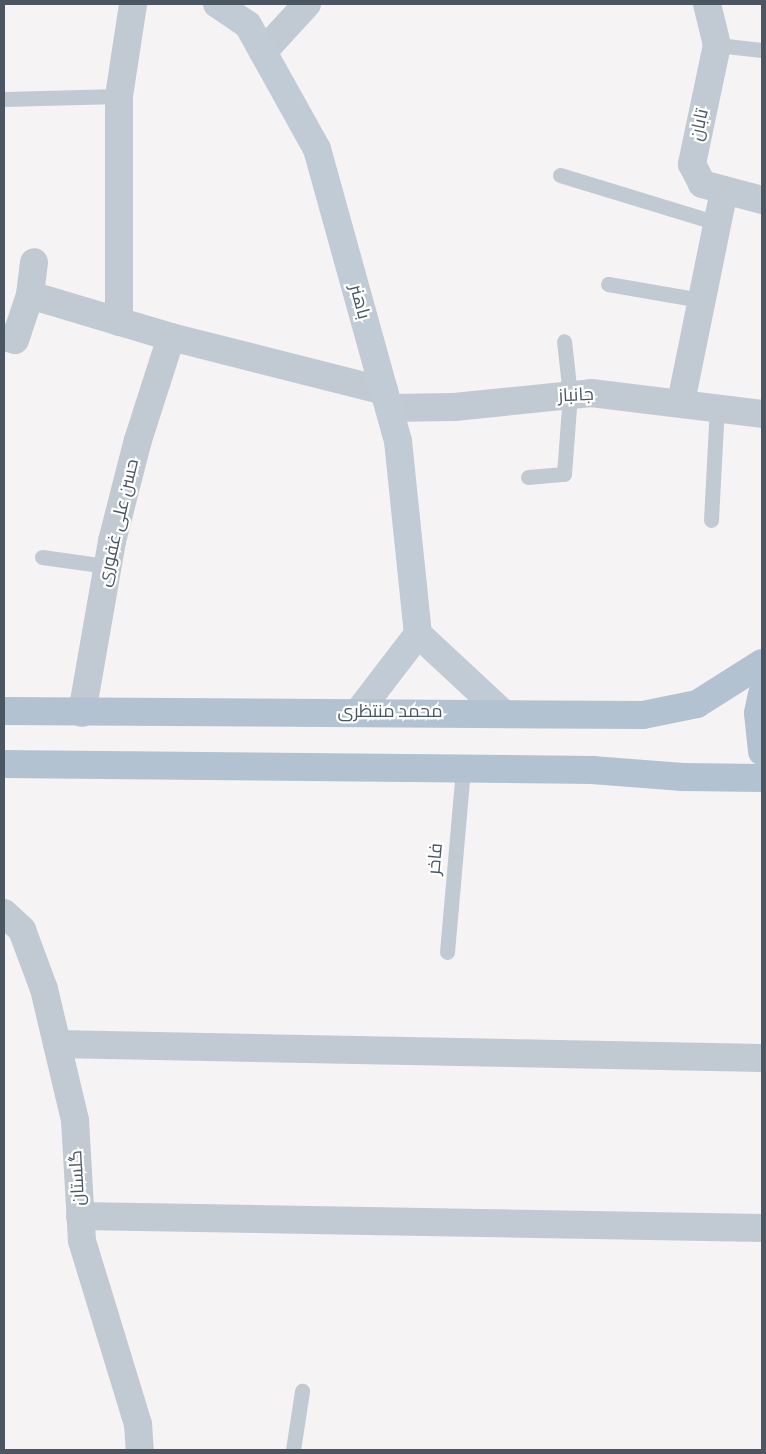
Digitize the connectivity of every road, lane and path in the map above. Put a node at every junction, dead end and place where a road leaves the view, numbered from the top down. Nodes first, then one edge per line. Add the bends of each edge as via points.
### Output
1 (133, 4) edge
2 (216, 4) edge
3 (307, 4) edge
4 (707, 4) edge
5 (717, 45) junction
6 (762, 50) edge
7 (263, 52) junction
8 (119, 96) junction
9 (4, 99) edge
10 (560, 175) dead end
11 (724, 190) junction
12 (762, 200) edge
13 (717, 223) junction
14 (34, 262) dead end
15 (608, 284) dead end
16 (30, 295) junction
17 (701, 300) junction
18 (120, 322) junction
19 (4, 337) edge
20 (172, 337) junction
21 (564, 341) dead end
22 (570, 395) junction
23 (386, 400) junction
24 (681, 402) junction
25 (717, 406) junction
26 (762, 414) edge
27 (528, 477) dead end
28 (711, 520) dead end
29 (42, 557) dead end
30 (108, 566) junction
31 (418, 634) junction
32 (762, 663) edge
33 (762, 694) edge
34 (4, 711) edge
35 (359, 712) junction
36 (82, 713) junction
37 (504, 714) junction
38 (762, 752) edge
39 (4, 764) edge
40 (463, 770) junction
41 (762, 778) edge
42 (4, 913) edge
43 (447, 952) dead end
44 (56, 1044) junction
45 (762, 1058) edge
46 (80, 1216) junction
47 (762, 1228) edge
48 (302, 1391) dead end
49 (140, 1450) edge
50 (293, 1450) edge

1 - 8 street
2 - 7 street, باهنر via 248,25
3 - 7 street
4 - 5 street, تابان
5 - 6 lane
5 - 11 street, تابان via 692,164 702,184
7 - 23 street, باهنر via 317,149
8 - 9 lane
8 - 18 street
10 - 13 lane
11 - 12 street, تابان
11 - 13 street
13 - 17 street
14 - 16 street
15 - 17 lane
16 - 18 street, جانباز
16 - 19 street via 15,340
17 - 24 street
18 - 20 street, جانباز
20 - 23 street, جانباز
20 - 30 street, حسن علی غفوری via 138,440
21 - 22 lane
22 - 23 street, جانباز via 454,407
22 - 24 street, جانباز via 591,393
22 - 27 lane via 564,474
23 - 31 street, باهنر via 398,441
24 - 25 street, جانباز
25 - 26 street, جانباز
25 - 28 lane
29 - 30 lane
30 - 36 street, حسن علی غفوری
31 - 35 street
31 - 37 street
32 - 37 main road, محمد منتظری via 698,704 643,715
33 - 38 main road via 758,713
34 - 36 main road, محمد منتظری
35 - 36 main road, محمد منتظری
35 - 37 main road, محمد منتظری
39 - 40 main road
40 - 41 main road
40 - 43 lane, فاخر
42 - 44 street, گلستان via 22,930 44,989
44 - 45 street
44 - 46 street, گلستان via 75,1120
46 - 47 street
46 - 49 street, گلستان via 82,1240 138,1424
48 - 50 lane

